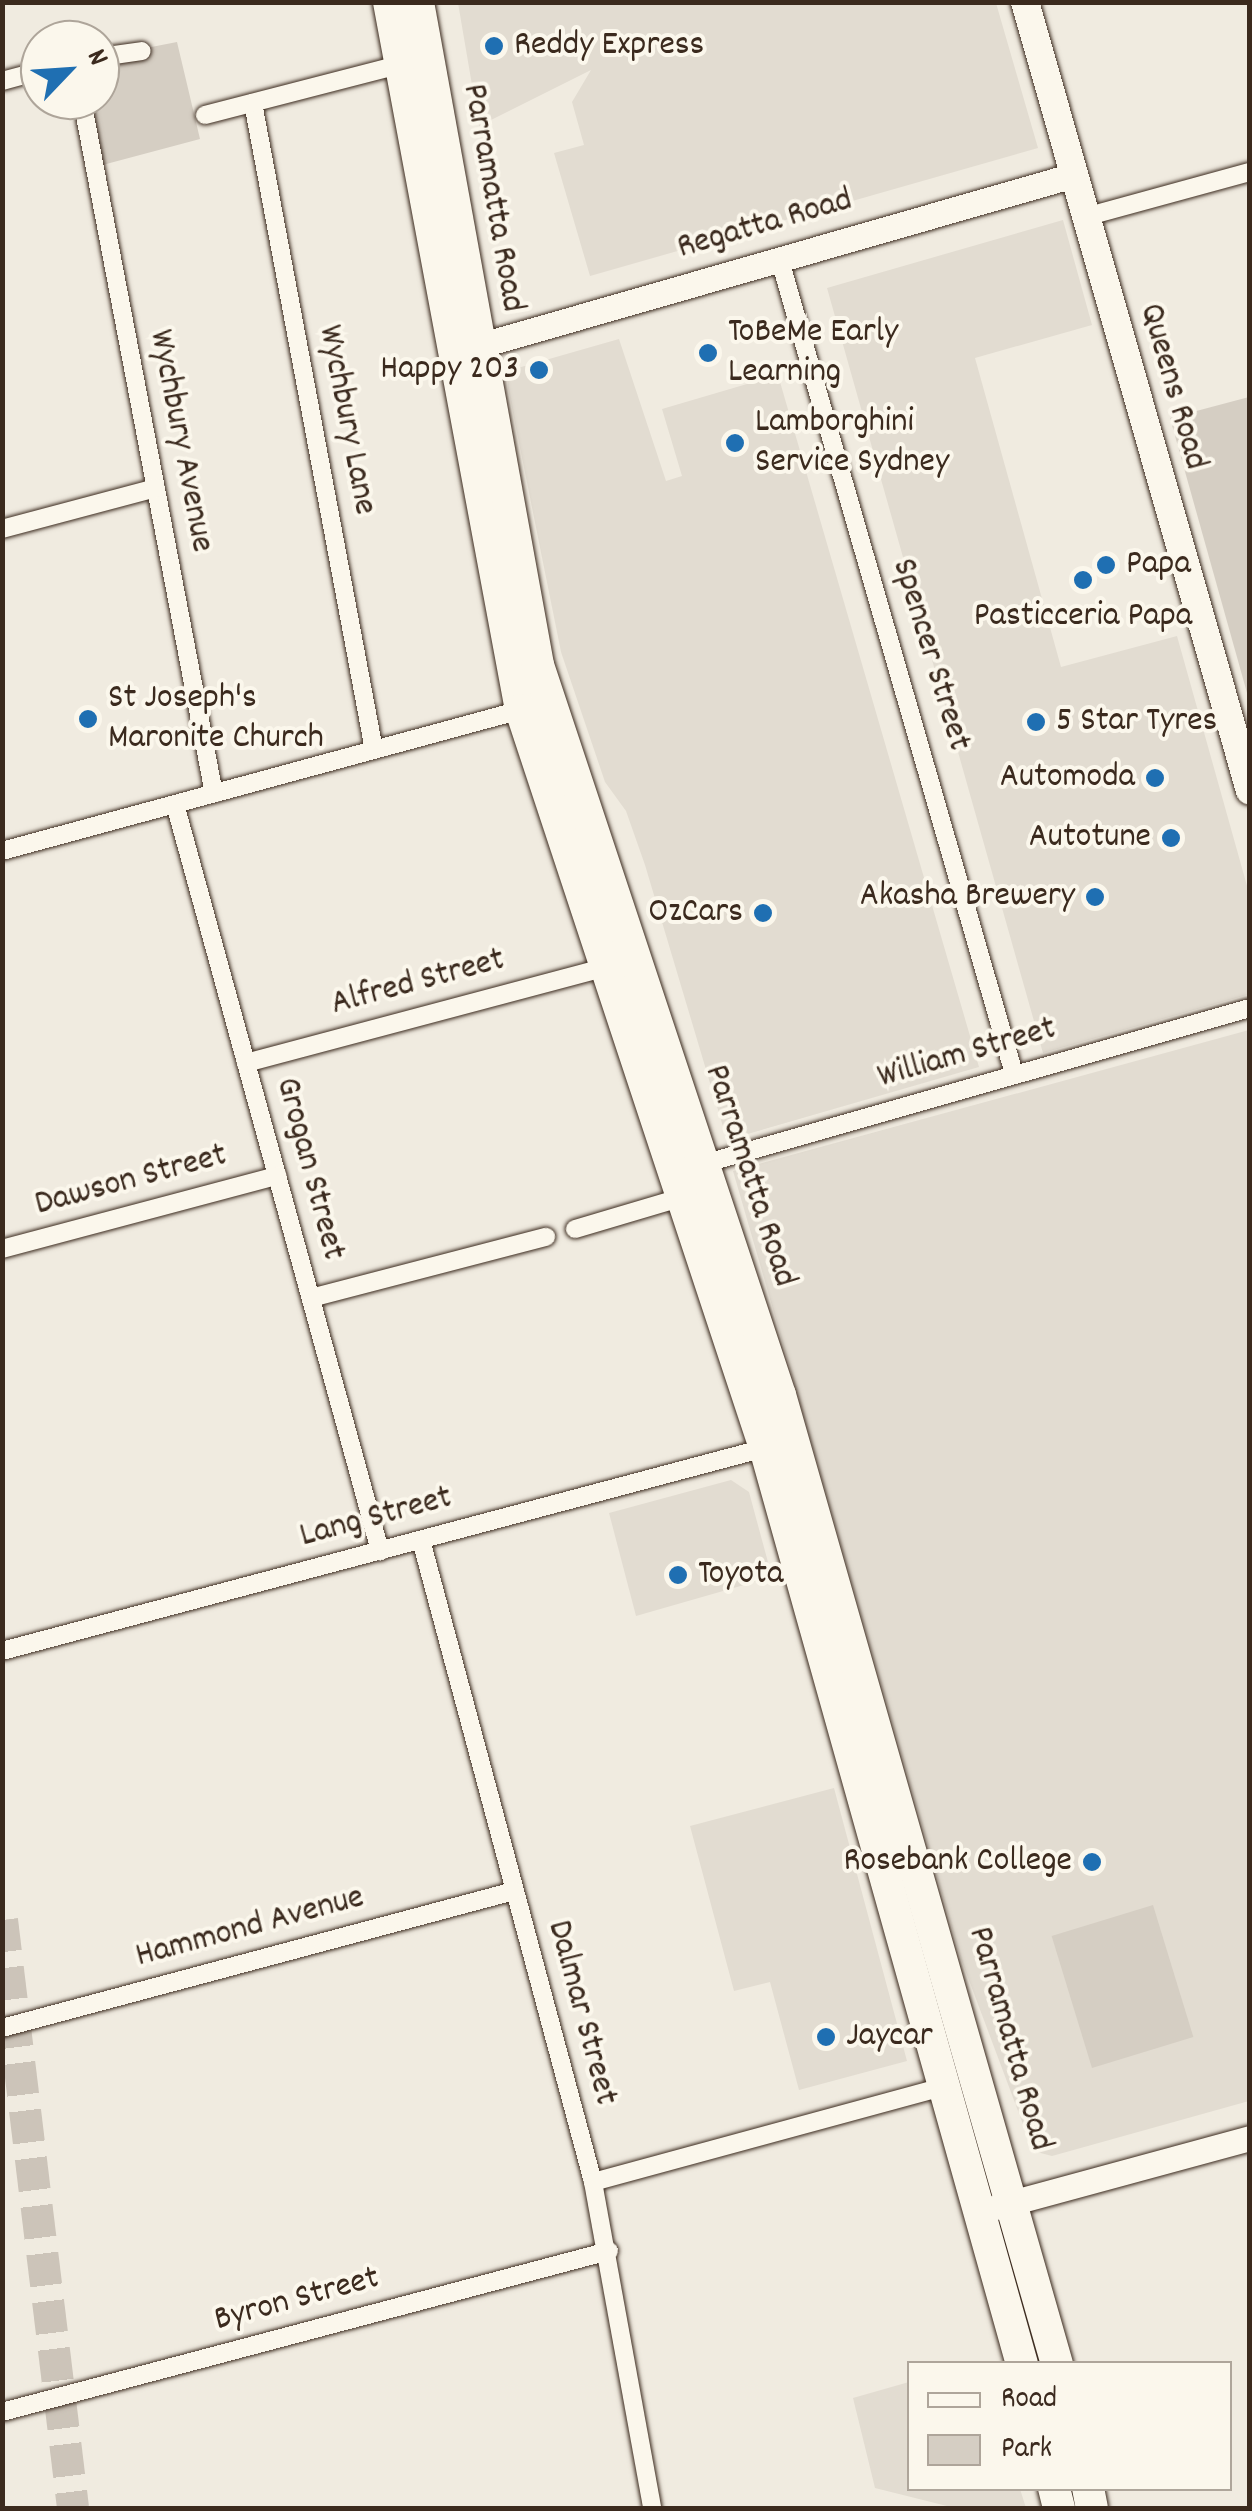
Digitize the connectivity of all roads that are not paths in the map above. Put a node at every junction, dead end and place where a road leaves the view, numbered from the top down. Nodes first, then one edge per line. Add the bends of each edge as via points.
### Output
1 (388, 2) edge
2 (418, 2) edge
3 (1025, 2) edge
4 (142, 51) dead end
5 (120, 55) edge
6 (398, 65) junction
7 (254, 103) junction
8 (205, 116) dead end
9 (86, 120) edge
10 (1250, 172) edge
11 (1074, 175) junction
12 (1085, 217) junction
13 (779, 257) junction
14 (478, 346) junction
15 (156, 488) junction
16 (2, 529) edge
17 (520, 710) junction
18 (374, 750) junction
19 (1250, 792) edge
20 (214, 794) junction
21 (176, 804) junction
22 (2, 850) edge
23 (606, 967) junction
24 (1250, 1008) edge
25 (246, 1063) junction
26 (1014, 1074) junction
27 (703, 1164) junction
28 (277, 1176) junction
29 (684, 1197) junction
30 (575, 1229) dead end
31 (546, 1236) dead end
32 (2, 1249) edge
33 (311, 1298) junction
34 (765, 1448) junction
35 (422, 1540) junction
36 (380, 1550) junction
37 (2, 1651) edge
38 (514, 1891) junction
39 (2, 2028) edge
40 (947, 2086) junction
41 (1250, 2138) edge
42 (593, 2182) junction
43 (1016, 2202) junction
44 (982, 2211) junction
45 (609, 2251) junction
46 (1021, 2361) edge
47 (1056, 2361) edge
48 (2, 2412) edge
49 (652, 2508) edge

1 - 6 highway, Parramatta Road
2 - 14 highway, Parramatta Road
3 - 11 main road, Queens Road
4 - 5 street
6 - 7 street
6 - 17 highway, Parramatta Road
7 - 8 street
7 - 18 street, Wychbury Lane
9 - 15 street, Wychbury Avenue
10 - 12 street
11 - 12 main road, Queens Road
11 - 13 street, Regatta Road
12 - 19 main road, Queens Road
13 - 14 street, Regatta Road
13 - 26 street, Spencer Street
14 - 27 highway, Parramatta Road via 538,665
15 - 16 street
15 - 20 street, Wychbury Avenue
17 - 18 street
17 - 23 highway, Parramatta Road
18 - 20 street
20 - 21 street
21 - 22 street
21 - 25 street, Grogan Street
23 - 25 street, Alfred Street
23 - 29 highway, Parramatta Road
24 - 26 street, William Street
25 - 28 street, Grogan Street
26 - 27 street, William Street
27 - 43 highway, Parramatta Road via 817,1518
28 - 32 street, Dawson Street
28 - 33 street, Grogan Street
29 - 30 street
29 - 34 highway, Parramatta Road
31 - 33 street
33 - 36 street, Grogan Street
34 - 35 street, Lang Street
34 - 40 highway, Parramatta Road
35 - 36 street, Lang Street
35 - 38 street, Dalmar Street
36 - 37 street, Lang Street
38 - 39 street, Hammond Avenue
38 - 42 street, Dalmar Street
40 - 42 street
40 - 44 highway, Parramatta Road
41 - 43 street
42 - 45 street, Dalmar Street
43 - 44 street
43 - 47 highway, Parramatta Road
44 - 46 highway, Parramatta Road
45 - 48 street, Byron Street
45 - 49 street, Dalmar Street

